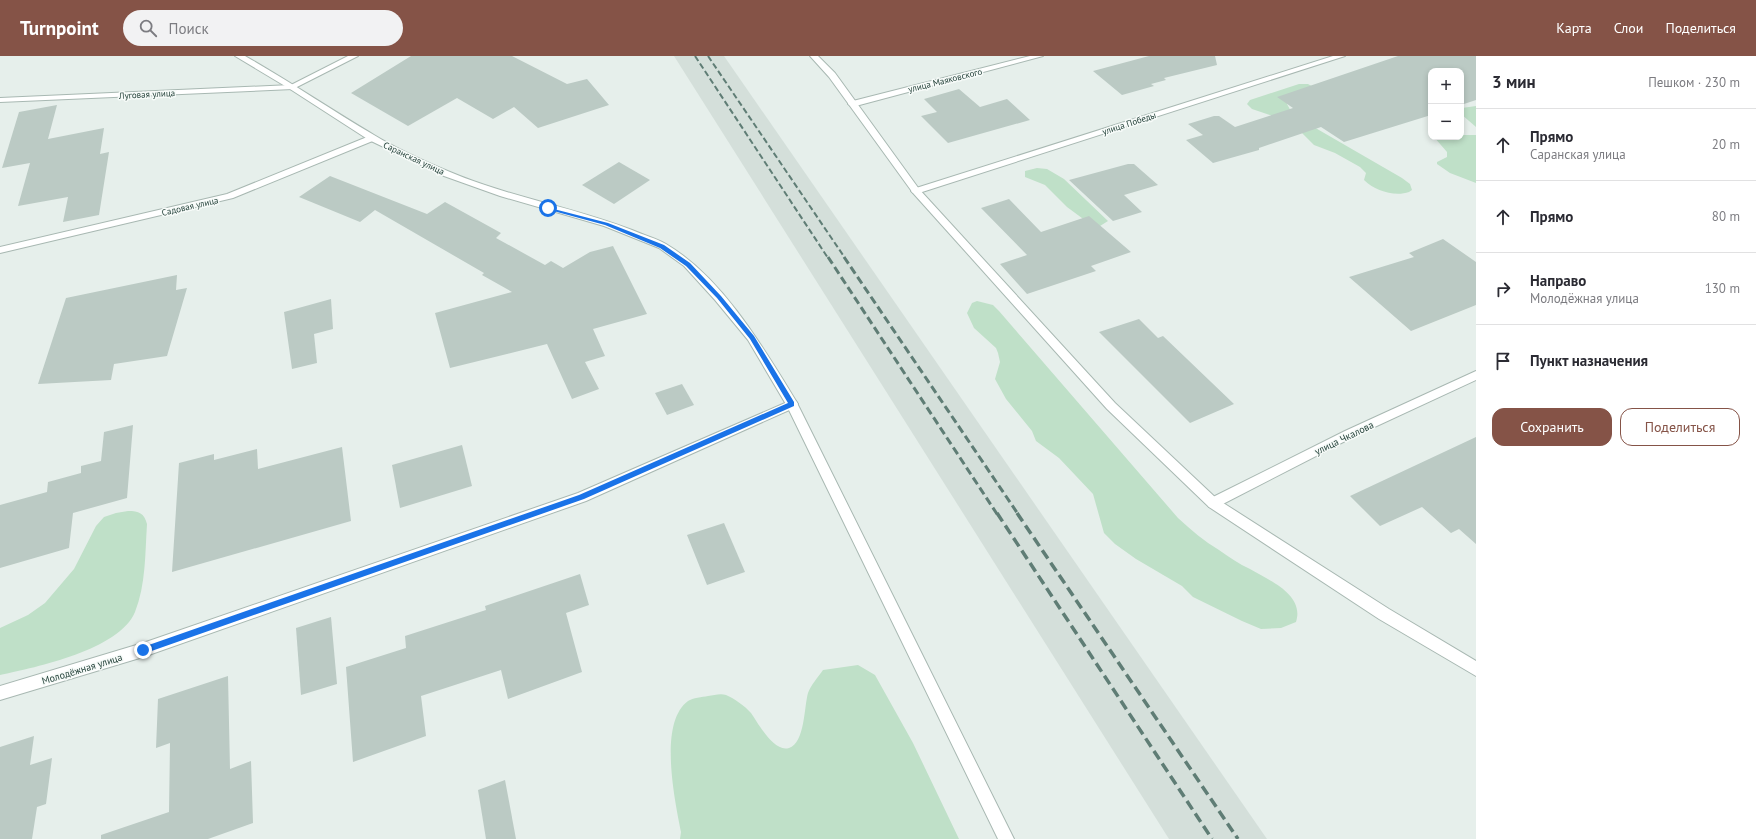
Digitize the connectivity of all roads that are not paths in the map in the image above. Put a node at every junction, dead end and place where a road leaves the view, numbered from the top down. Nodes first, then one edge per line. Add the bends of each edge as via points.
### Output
1 (239, 56) edge
2 (354, 56) edge
3 (814, 56) edge
4 (1038, 56) edge
5 (1341, 56) edge
6 (293, 87) junction
7 (0, 100) edge
8 (852, 104) junction
9 (372, 138) junction
10 (916, 191) junction
11 (0, 250) edge
12 (1476, 375) edge
13 (792, 404) junction
14 (1213, 503) junction
15 (1476, 669) edge
16 (0, 693) edge
17 (1006, 839) edge

1 - 6 street, Саранская улица
2 - 6 street
3 - 8 street via 832,75
4 - 8 street, улица Маяковского
5 - 10 street, улица Победы
6 - 7 street, Луговая улица
6 - 9 street, Саранская улица
8 - 10 street
9 - 11 street, Садовая улица via 230,196
9 - 13 street, Саранская улица via 454,177 511,197 607,224 662,246 688,264 752,337
10 - 14 street via 1111,406
12 - 14 street, улица Чкалова via 1349,434
13 - 16 street, Молодёжная улица via 582,497 143,650
13 - 17 street, Саранская улица
14 - 15 street via 1384,614

